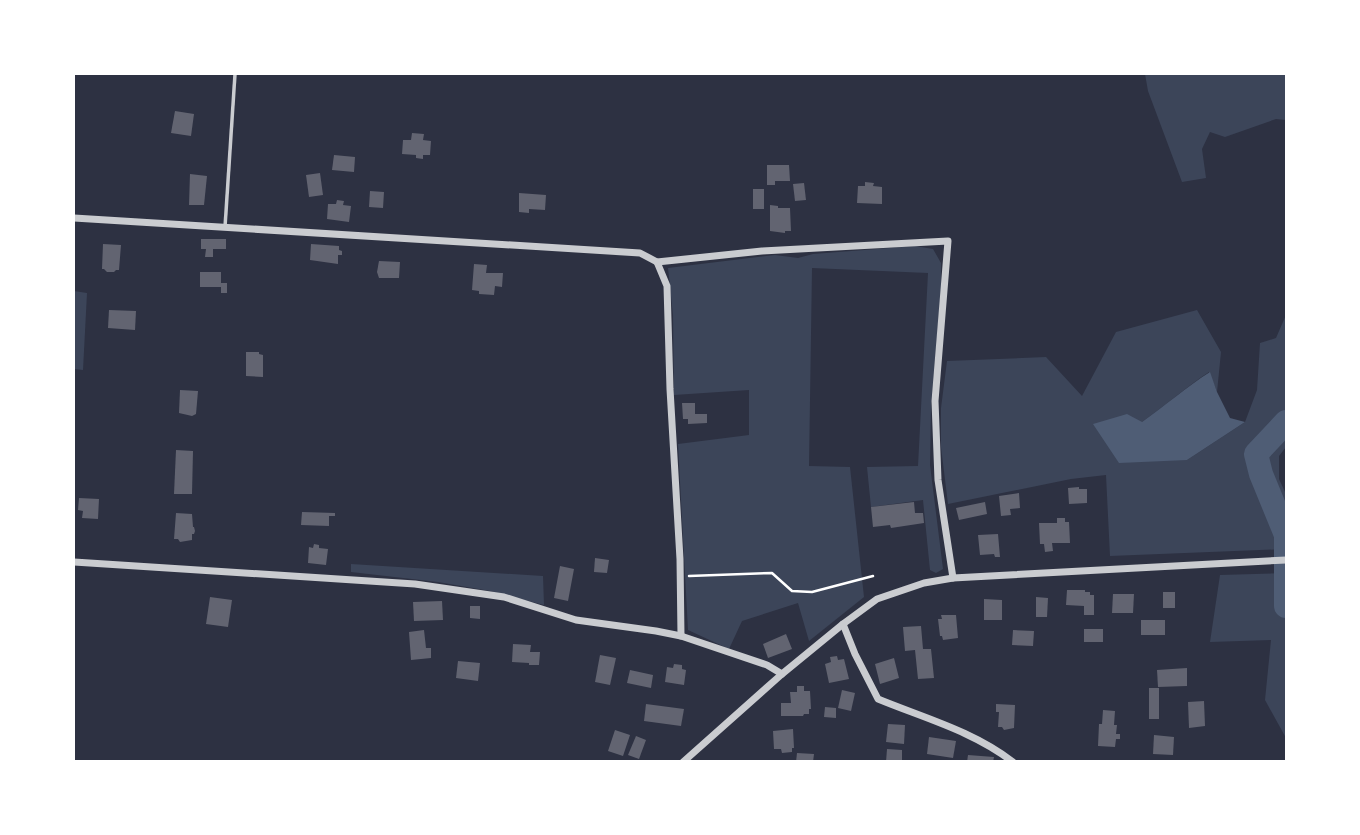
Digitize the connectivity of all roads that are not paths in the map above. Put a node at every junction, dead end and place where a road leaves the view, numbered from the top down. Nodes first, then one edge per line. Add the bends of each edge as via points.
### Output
1 (235, 74) edge
2 (74, 218) edge
3 (225, 227) junction
4 (657, 262) junction
5 (1286, 561) edge
6 (74, 562) edge
7 (953, 578) junction
8 (843, 624) junction
9 (681, 636) junction
10 (782, 674) junction
11 (683, 761) edge
12 (1013, 761) edge

1 - 3 lane
2 - 3 street
3 - 4 street via 640,253
4 - 7 street via 948,241 935,401 938,480
4 - 9 street via 667,286
5 - 7 street
6 - 9 street via 415,584 503,597 576,620
7 - 8 street via 877,599
8 - 10 street
8 - 12 street via 878,699 966,734
9 - 10 street
10 - 11 street

